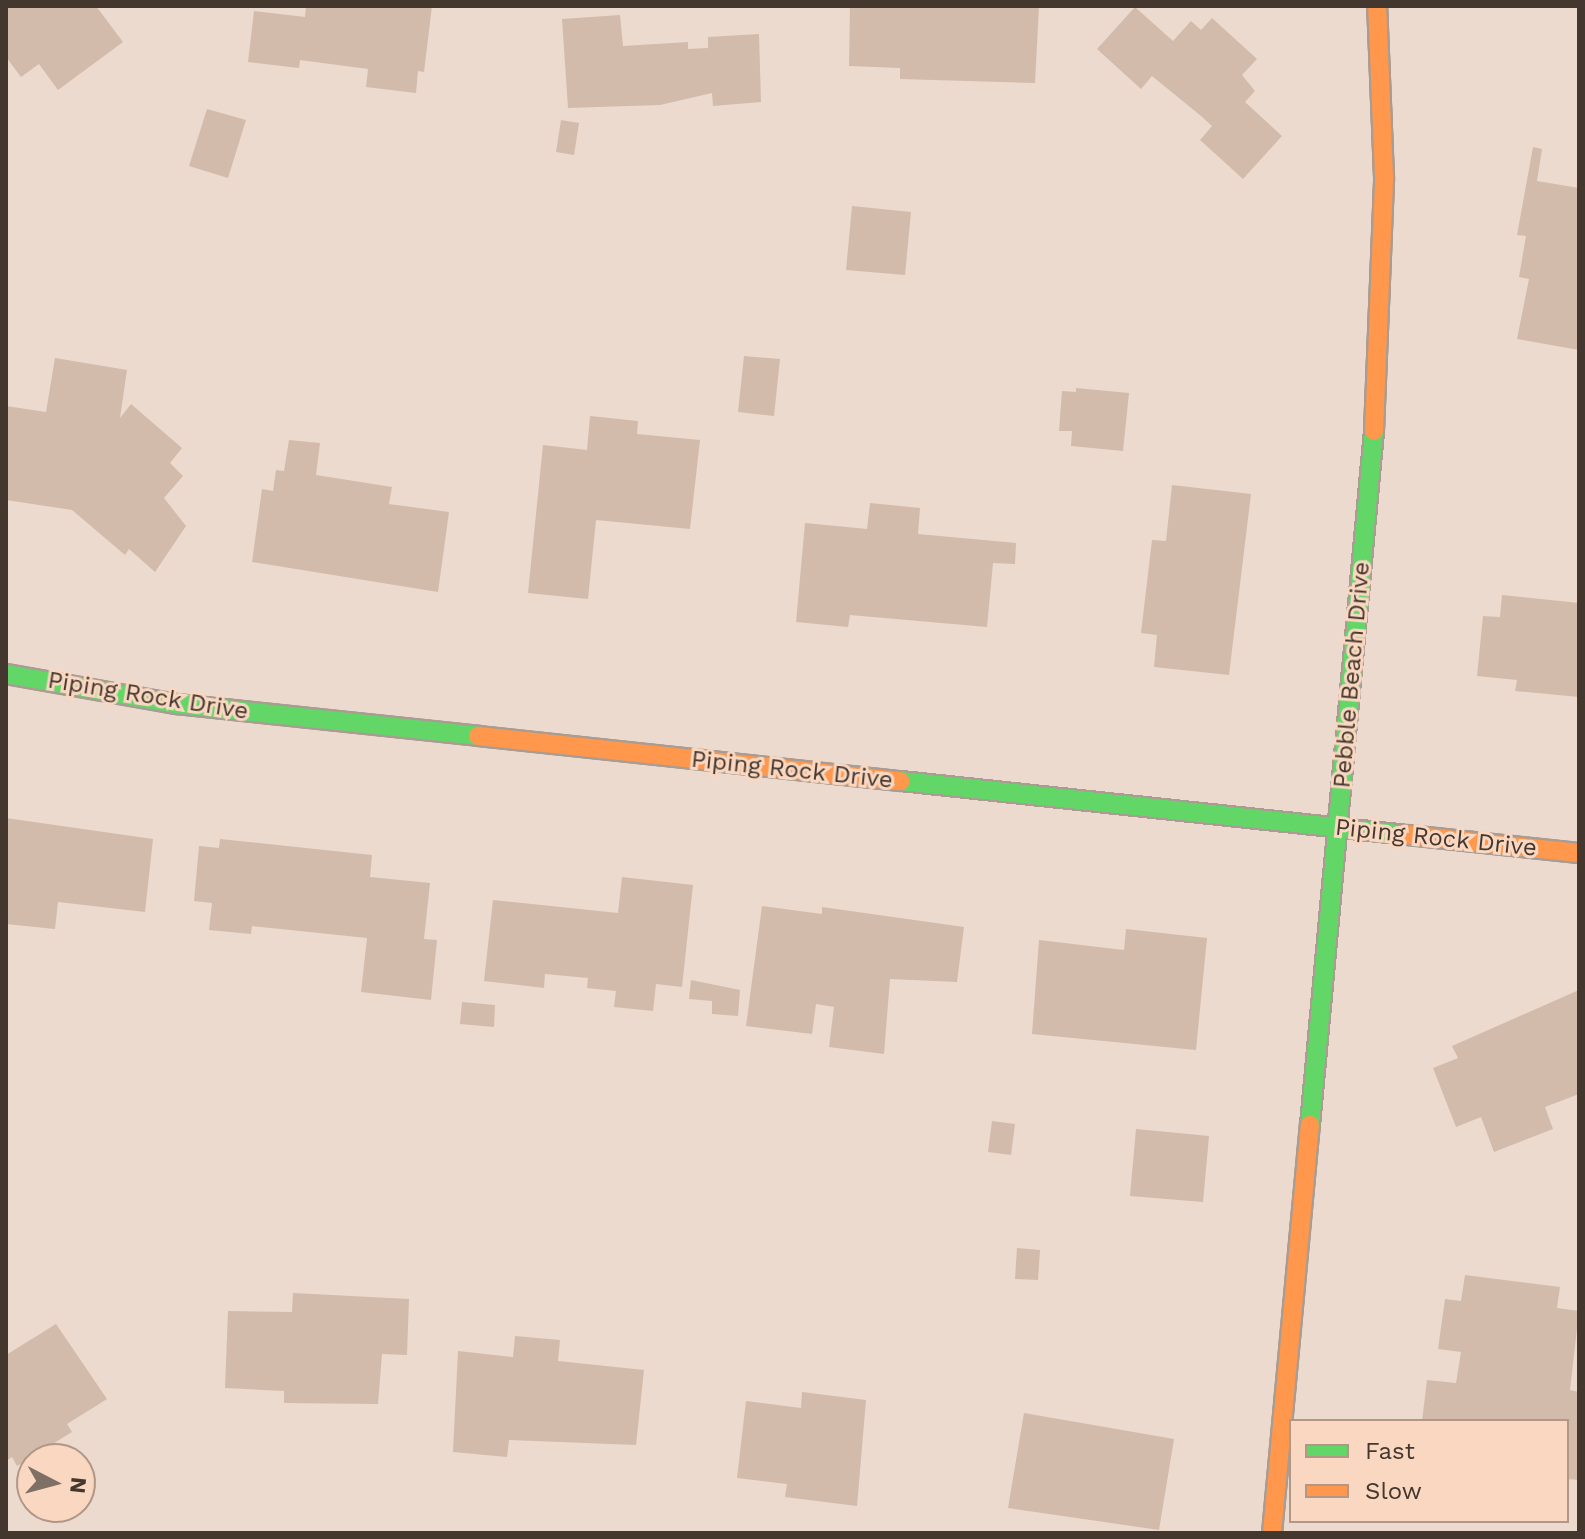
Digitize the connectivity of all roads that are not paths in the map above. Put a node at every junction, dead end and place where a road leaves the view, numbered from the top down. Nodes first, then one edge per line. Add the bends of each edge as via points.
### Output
1 (1377, 6) edge
2 (6, 674) edge
3 (1338, 828) junction
4 (1579, 853) edge
5 (1272, 1533) edge

1 - 3 street, Pebble Beach Drive via 1384,177 1380,364
2 - 3 street, Piping Rock Drive via 176,704
3 - 4 street, Piping Rock Drive
3 - 5 street, Pebble Beach Drive

